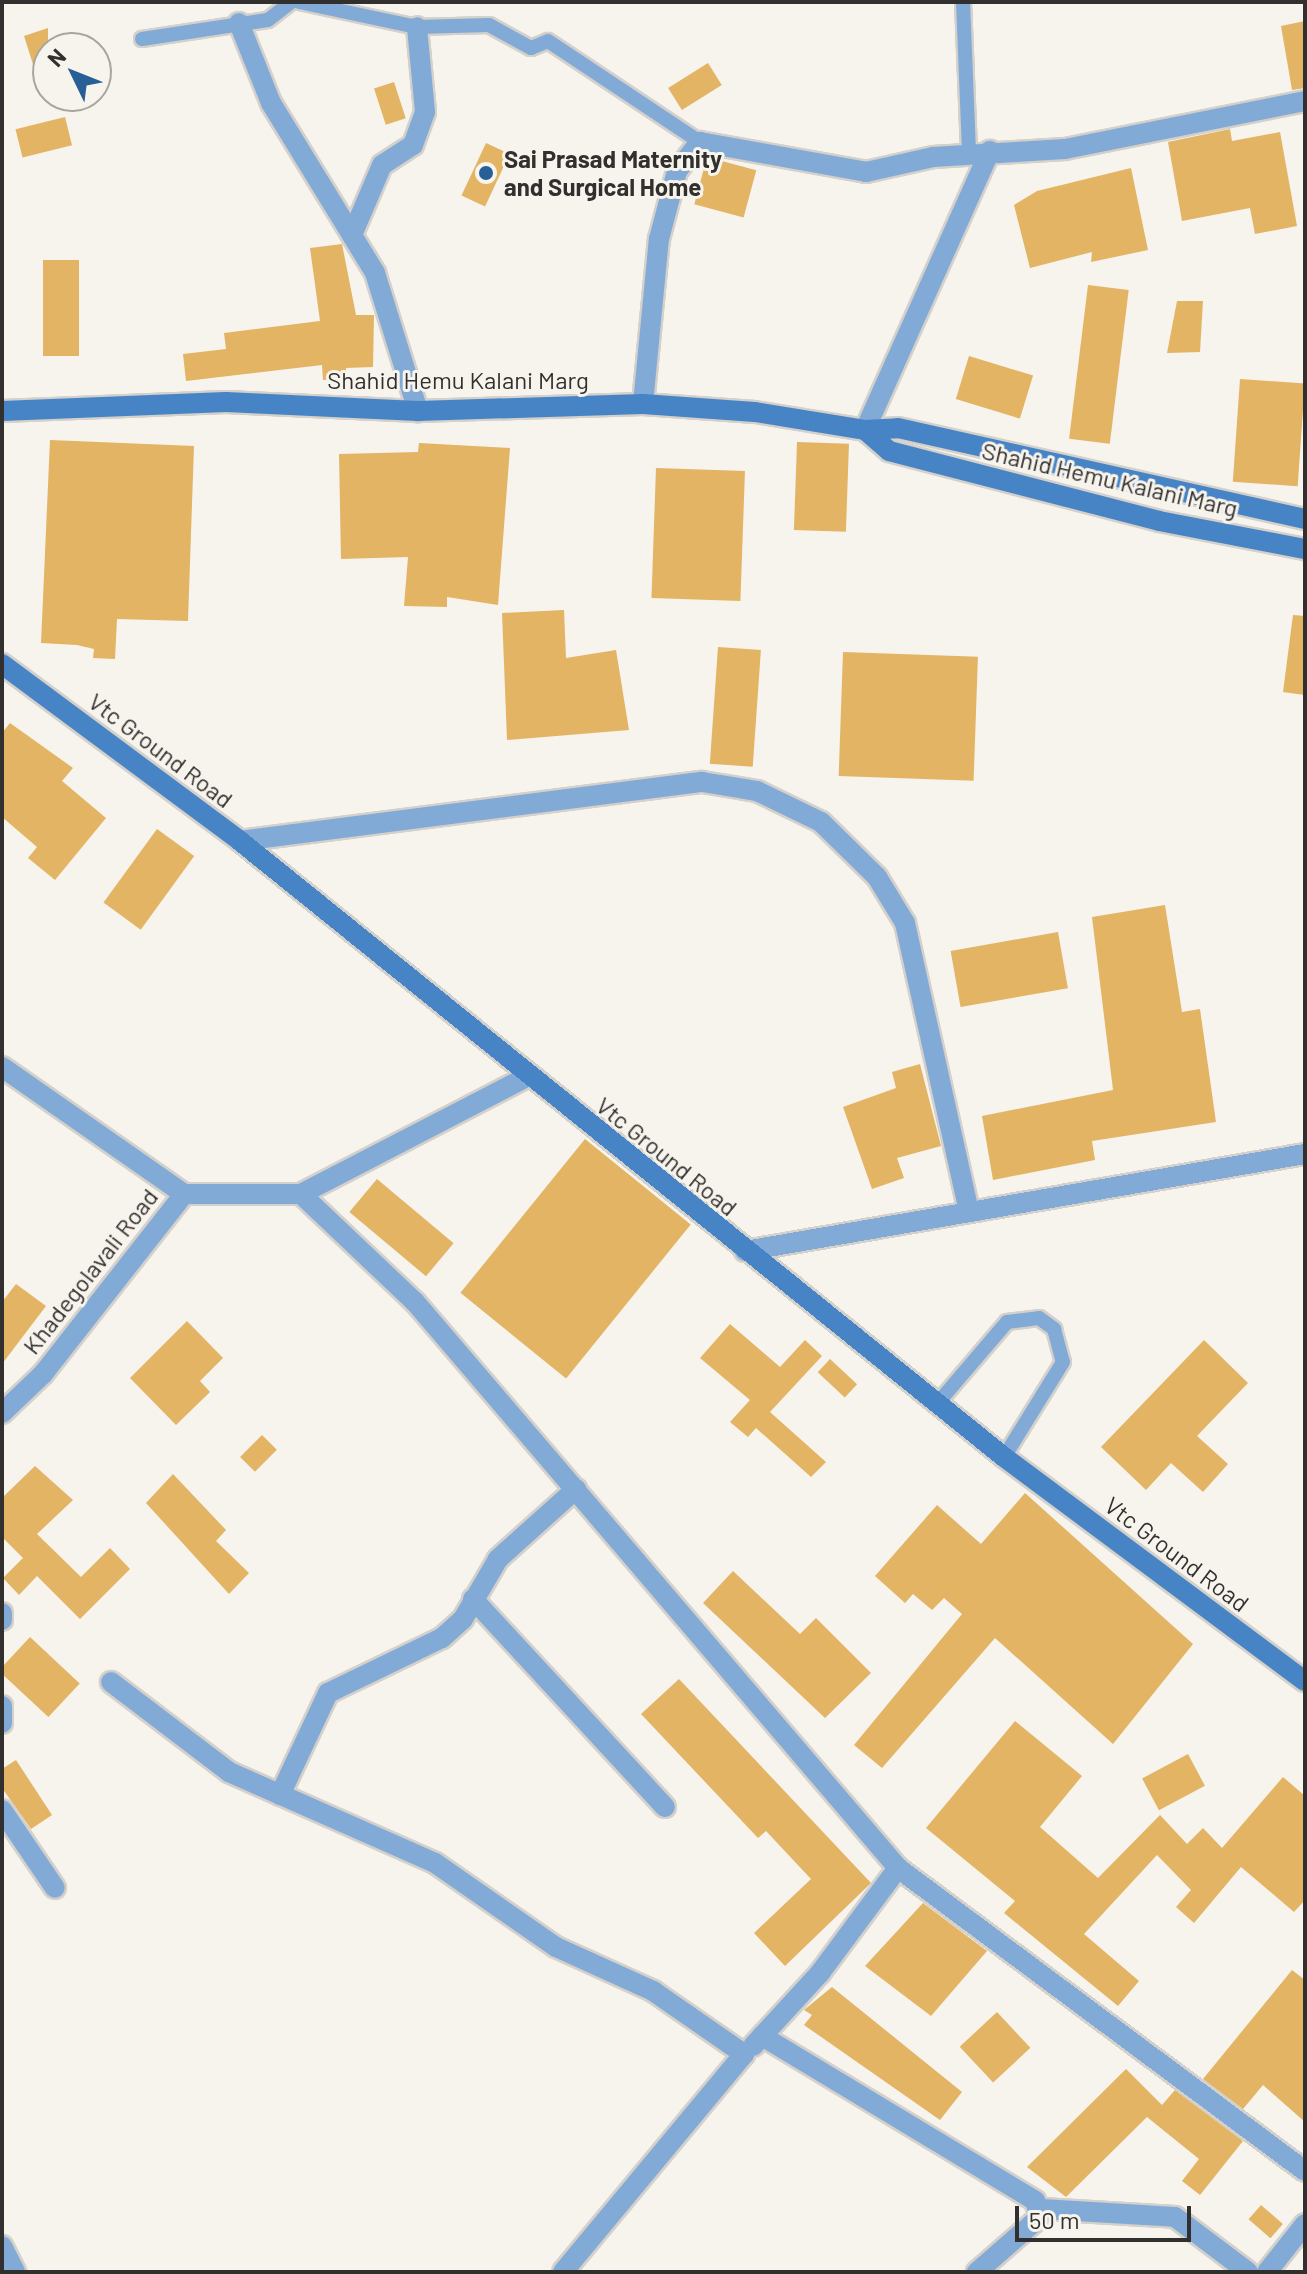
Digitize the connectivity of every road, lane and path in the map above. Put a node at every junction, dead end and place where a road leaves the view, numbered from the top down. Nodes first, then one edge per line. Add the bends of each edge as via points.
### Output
1 (291, 2) edge
2 (299, 2) edge
3 (963, 2) edge
4 (239, 23) junction
5 (417, 27) junction
6 (142, 39) dead end
7 (1305, 101) edge
8 (700, 142) junction
9 (990, 151) junction
10 (969, 153) junction
11 (352, 235) junction
12 (643, 404) junction
13 (2, 411) edge
14 (418, 411) junction
15 (865, 430) junction
16 (1305, 519) edge
17 (1305, 549) edge
18 (2, 664) edge
19 (240, 841) junction
20 (2, 1067) edge
21 (527, 1077) junction
22 (1305, 1154) edge
23 (184, 1194) junction
24 (301, 1194) junction
25 (969, 1212) junction
26 (745, 1251) junction
27 (937, 1404) junction
28 (2, 1413) edge
29 (1004, 1457) junction
30 (576, 1489) junction
31 (473, 1599) junction
32 (2, 1613) edge
33 (2, 1620) edge
34 (1305, 1681) edge
35 (111, 1682) dead end
36 (2, 1706) edge
37 (2, 1723) edge
38 (280, 1795) junction
39 (665, 1807) dead end
40 (2, 1810) edge
41 (898, 1868) junction
42 (55, 1888) dead end
43 (762, 2036) junction
44 (744, 2054) junction
45 (1305, 2171) edge
46 (1042, 2209) junction
47 (1305, 2224) edge
48 (2, 2246) edge
49 (15, 2272) edge
50 (563, 2272) edge
51 (977, 2272) edge
52 (1248, 2272) edge
53 (1267, 2272) edge

1 - 4 lane via 268,20
2 - 5 lane
3 - 10 lane
4 - 6 lane
4 - 11 street via 271,103
5 - 8 lane via 489,25 531,48 548,41
5 - 11 street via 425,112 413,145 376,176
7 - 9 street via 1065,149
8 - 10 street via 866,172
8 - 12 street via 677,171 659,239
9 - 10 street
9 - 15 street
11 - 14 street via 386,303
12 - 14 main road, Shahid Hemu Kalani Marg
12 - 15 main road, Shahid Hemu Kalani Marg
13 - 14 main road, Shahid Hemu Kalani Marg via 226,402
15 - 16 main road, Shahid Hemu Kalani Marg via 898,428
15 - 17 main road, Shahid Hemu Kalani Marg via 889,451 1159,521
18 - 19 main road, Vtc Ground Road
19 - 21 main road, Vtc Ground Road
19 - 25 street via 702,782 757,791 821,822 877,877 905,923
20 - 23 street
21 - 24 street
21 - 26 main road, Vtc Ground Road
22 - 25 street
23 - 24 street
23 - 28 street, Khadegolavali Road via 43,1374
24 - 30 street via 415,1302
25 - 26 street
26 - 27 main road, Vtc Ground Road
27 - 29 main road, Vtc Ground Road
27 - 29 lane via 1007,1322 1039,1318 1054,1329 1063,1362
29 - 34 main road, Vtc Ground Road
30 - 31 street via 524,1531
30 - 41 street
31 - 38 street via 442,1638 328,1693
31 - 39 street
32 - 33 street
35 - 38 street via 229,1772
36 - 37 street
38 - 44 street via 435,1863 556,1947 653,1991
40 - 42 street
41 - 43 street
41 - 45 street
43 - 44 street
43 - 46 street
44 - 50 street
46 - 51 street
46 - 52 street via 1175,2217
47 - 53 street
48 - 49 street

